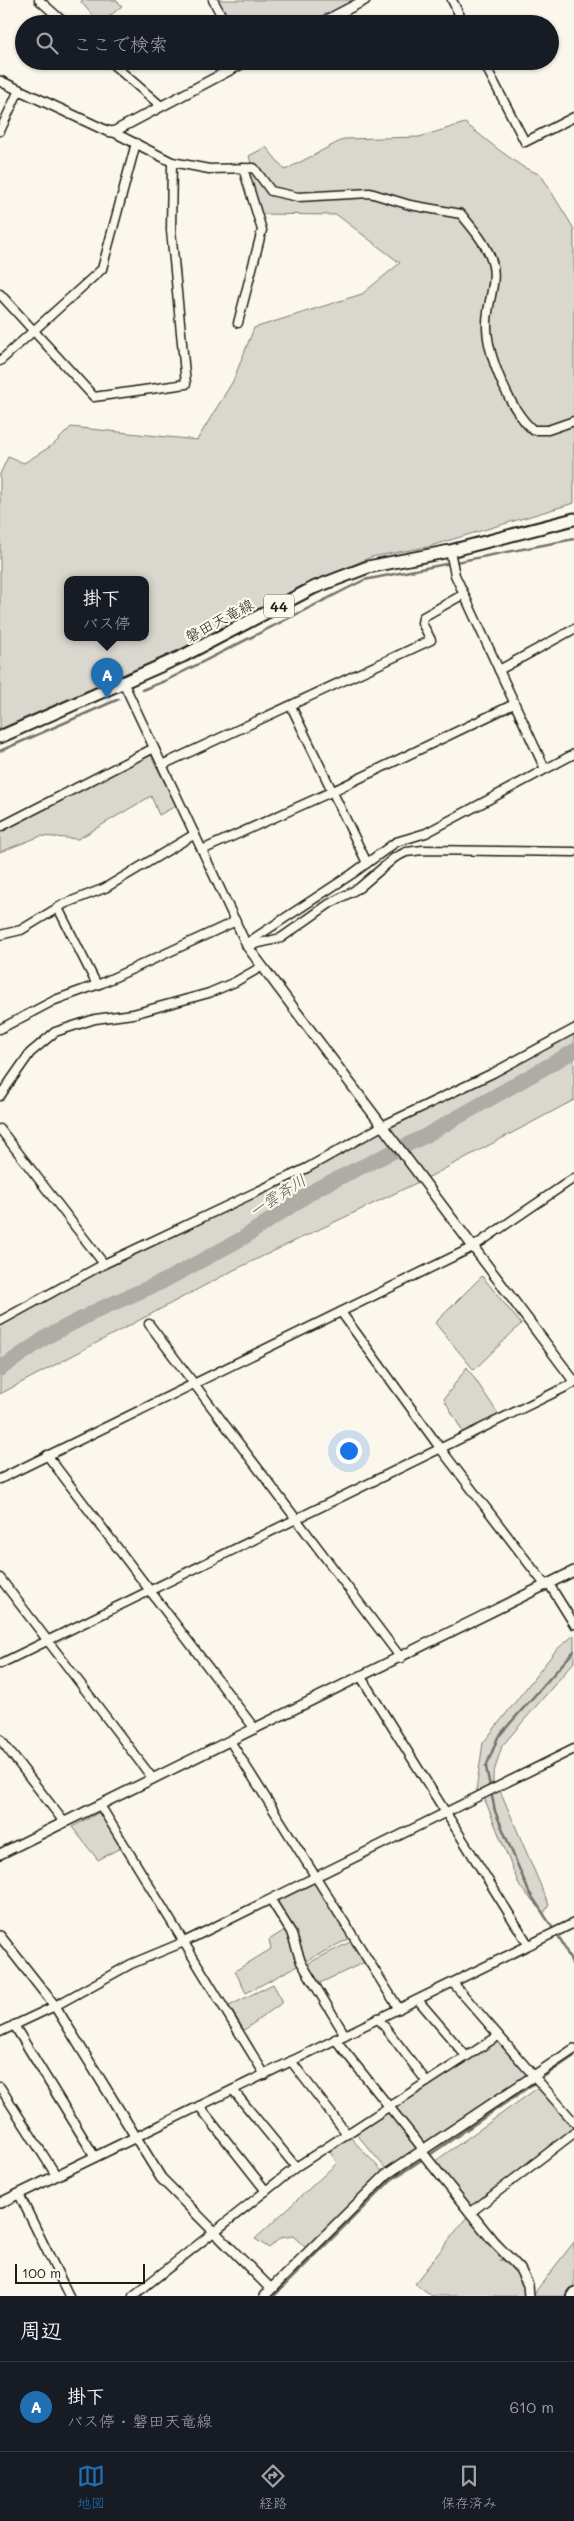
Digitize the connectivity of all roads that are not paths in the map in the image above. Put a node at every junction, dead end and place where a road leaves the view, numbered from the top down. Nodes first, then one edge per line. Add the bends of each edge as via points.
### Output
1 (39, 0) edge
2 (213, 0) edge
3 (365, 0) edge
4 (452, 0) edge
5 (56, 15) edge
6 (221, 15) edge
7 (336, 15) edge
8 (460, 15) edge
9 (119, 70) edge
10 (229, 70) edge
11 (488, 70) edge
12 (0, 81) edge
13 (19, 90) junction
14 (161, 106) junction
15 (574, 117) edge
16 (0, 131) edge
17 (113, 132) junction
18 (136, 143) junction
19 (172, 162) junction
20 (243, 168) junction
21 (0, 294) edge
22 (238, 323) dead end
23 (33, 332) junction
24 (0, 361) edge
25 (574, 421) edge
26 (574, 519) edge
27 (450, 551) junction
28 (464, 594) junction
29 (574, 629) edge
30 (499, 670) junction
31 (124, 684) junction
32 (514, 704) junction
33 (291, 706) junction
34 (0, 736) edge
35 (154, 748) junction
36 (574, 754) edge
37 (162, 765) junction
38 (545, 769) junction
39 (331, 792) junction
40 (0, 827) edge
41 (195, 834) junction
42 (202, 850) junction
43 (574, 852) edge
44 (367, 863) junction
45 (58, 908) junction
46 (236, 921) junction
47 (0, 935) edge
48 (247, 944) junction
49 (261, 967) junction
50 (97, 985) junction
51 (0, 1029) edge
52 (574, 1029) edge
53 (0, 1096) edge
54 (382, 1126) junction
55 (0, 1129) edge
56 (574, 1178) edge
57 (473, 1247) junction
58 (104, 1264) junction
59 (340, 1312) junction
60 (0, 1321) edge
61 (148, 1324) dead end
62 (574, 1382) edge
63 (194, 1385) junction
64 (440, 1448) junction
65 (48, 1456) junction
66 (0, 1479) edge
67 (296, 1519) junction
68 (574, 1571) edge
69 (0, 1578) edge
70 (547, 1585) junction
71 (150, 1590) junction
72 (574, 1624) edge
73 (47, 1640) junction
74 (401, 1658) junction
75 (0, 1664) edge
76 (361, 1677) junction
77 (255, 1729) junction
78 (0, 1739) edge
79 (230, 1741) junction
80 (574, 1749) edge
81 (153, 1779) junction
82 (100, 1805) junction
83 (447, 1813) junction
84 (64, 1822) junction
85 (0, 1854) edge
86 (316, 1878) junction
87 (271, 1900) junction
88 (574, 1923) edge
89 (0, 1936) edge
90 (184, 1942) junction
91 (528, 1944) junction
92 (453, 1983) junction
93 (418, 2000) junction
94 (55, 2006) junction
95 (399, 2009) junction
96 (378, 2018) junction
97 (14, 2025) junction
98 (0, 2032) edge
99 (345, 2035) junction
100 (498, 2036) junction
101 (336, 2040) junction
102 (574, 2049) edge
103 (466, 2056) junction
104 (291, 2061) junction
105 (265, 2075) junction
106 (533, 2076) junction
107 (427, 2082) junction
108 (0, 2087) edge
109 (233, 2090) junction
110 (199, 2106) junction
111 (388, 2107) junction
112 (574, 2122) edge
113 (574, 2133) edge
114 (348, 2134) junction
115 (136, 2137) junction
116 (422, 2150) junction
117 (95, 2157) junction
118 (296, 2167) junction
119 (56, 2175) junction
120 (266, 2191) junction
121 (19, 2194) junction
122 (1, 2201) edge
123 (470, 2213) junction
124 (214, 2232) junction
125 (271, 2289) junction
126 (69, 2296) edge
127 (133, 2296) edge
128 (264, 2296) edge
129 (529, 2296) edge

1 - 5 street
2 - 6 street
3 - 7 street
4 - 8 street
9 - 14 street
10 - 14 street
11 - 15 street via 525,142
12 - 13 street
13 - 16 street
13 - 17 street
14 - 17 street
17 - 18 street
18 - 19 street
18 - 23 street via 102,269
19 - 20 street via 209,169
19 - 23 street via 171,230 186,384 94,397
20 - 22 street via 262,230
20 - 25 street via 254,168 271,191 298,197 370,194 461,214 492,261 493,284 486,325 490,351 516,409 524,423 533,430 548,430
21 - 23 street
23 - 24 street
26 - 27 main road, 磐田天竜線 / 44
27 - 28 street via 455,575
27 - 31 main road, 磐田天竜線 / 44 via 368,567 313,588
28 - 30 street
28 - 33 street via 423,617 430,640
29 - 30 street
30 - 32 street
31 - 34 main road, 磐田天竜線 / 44
31 - 35 street
32 - 38 street
32 - 39 street
33 - 37 street
33 - 39 street
35 - 37 street
35 - 40 street
36 - 38 street
37 - 41 street
38 - 44 street via 426,833 396,842
39 - 42 street
39 - 44 street
41 - 42 street
41 - 45 street via 105,888
42 - 46 street
43 - 48 street via 406,852 383,866 359,888 329,904 281,938
44 - 48 street
45 - 47 street via 21,930
45 - 50 street
46 - 48 street
46 - 50 street
48 - 49 street
49 - 53 street via 209,993 133,1014 81,1022 55,1032 30,1053
49 - 54 street
50 - 51 street via 55,1000
52 - 54 street via 493,1073
54 - 57 street
54 - 58 street via 307,1168
55 - 58 street
56 - 57 street
57 - 59 street
57 - 62 street
58 - 60 street
59 - 63 street
59 - 64 street
61 - 63 street
62 - 64 street
63 - 65 street
63 - 67 street
64 - 67 street
64 - 70 street
65 - 66 street
65 - 71 street
67 - 71 street
67 - 74 street
68 - 70 street
69 - 73 street
70 - 72 street
70 - 74 street
71 - 73 street
71 - 77 street
73 - 75 street
73 - 81 street
74 - 76 street
76 - 77 street
76 - 83 street
77 - 79 street
78 - 84 street
79 - 81 street
79 - 86 street
80 - 83 street
81 - 82 street
82 - 84 street
82 - 90 street
83 - 86 street
83 - 91 street
84 - 85 street
86 - 87 street
86 - 95 street
87 - 90 street
87 - 99 street via 291,1932 300,1962
88 - 91 street
89 - 94 street
90 - 94 street via 131,1964
90 - 105 street
91 - 92 street
92 - 93 street
92 - 100 street
93 - 95 street
93 - 103 street
94 - 97 street
94 - 115 street
95 - 96 street
96 - 99 street
96 - 107 street
97 - 98 street
97 - 117 street
99 - 101 street
100 - 103 street
100 - 106 street
101 - 104 street
101 - 111 street
102 - 106 street
103 - 107 street
104 - 105 street
104 - 114 street
105 - 109 street
106 - 112 street
106 - 116 street
107 - 111 street
108 - 119 street
109 - 110 street
109 - 118 street
110 - 115 street
110 - 120 street
111 - 114 street
111 - 116 street
113 - 123 street
114 - 118 street
115 - 117 street
115 - 124 street via 161,2178
116 - 123 street
116 - 125 street via 388,2174
117 - 119 street
118 - 120 street
119 - 121 street
120 - 124 street
121 - 122 street
121 - 126 street
123 - 129 street via 520,2270 528,2285
124 - 125 street
124 - 127 street
125 - 128 street

